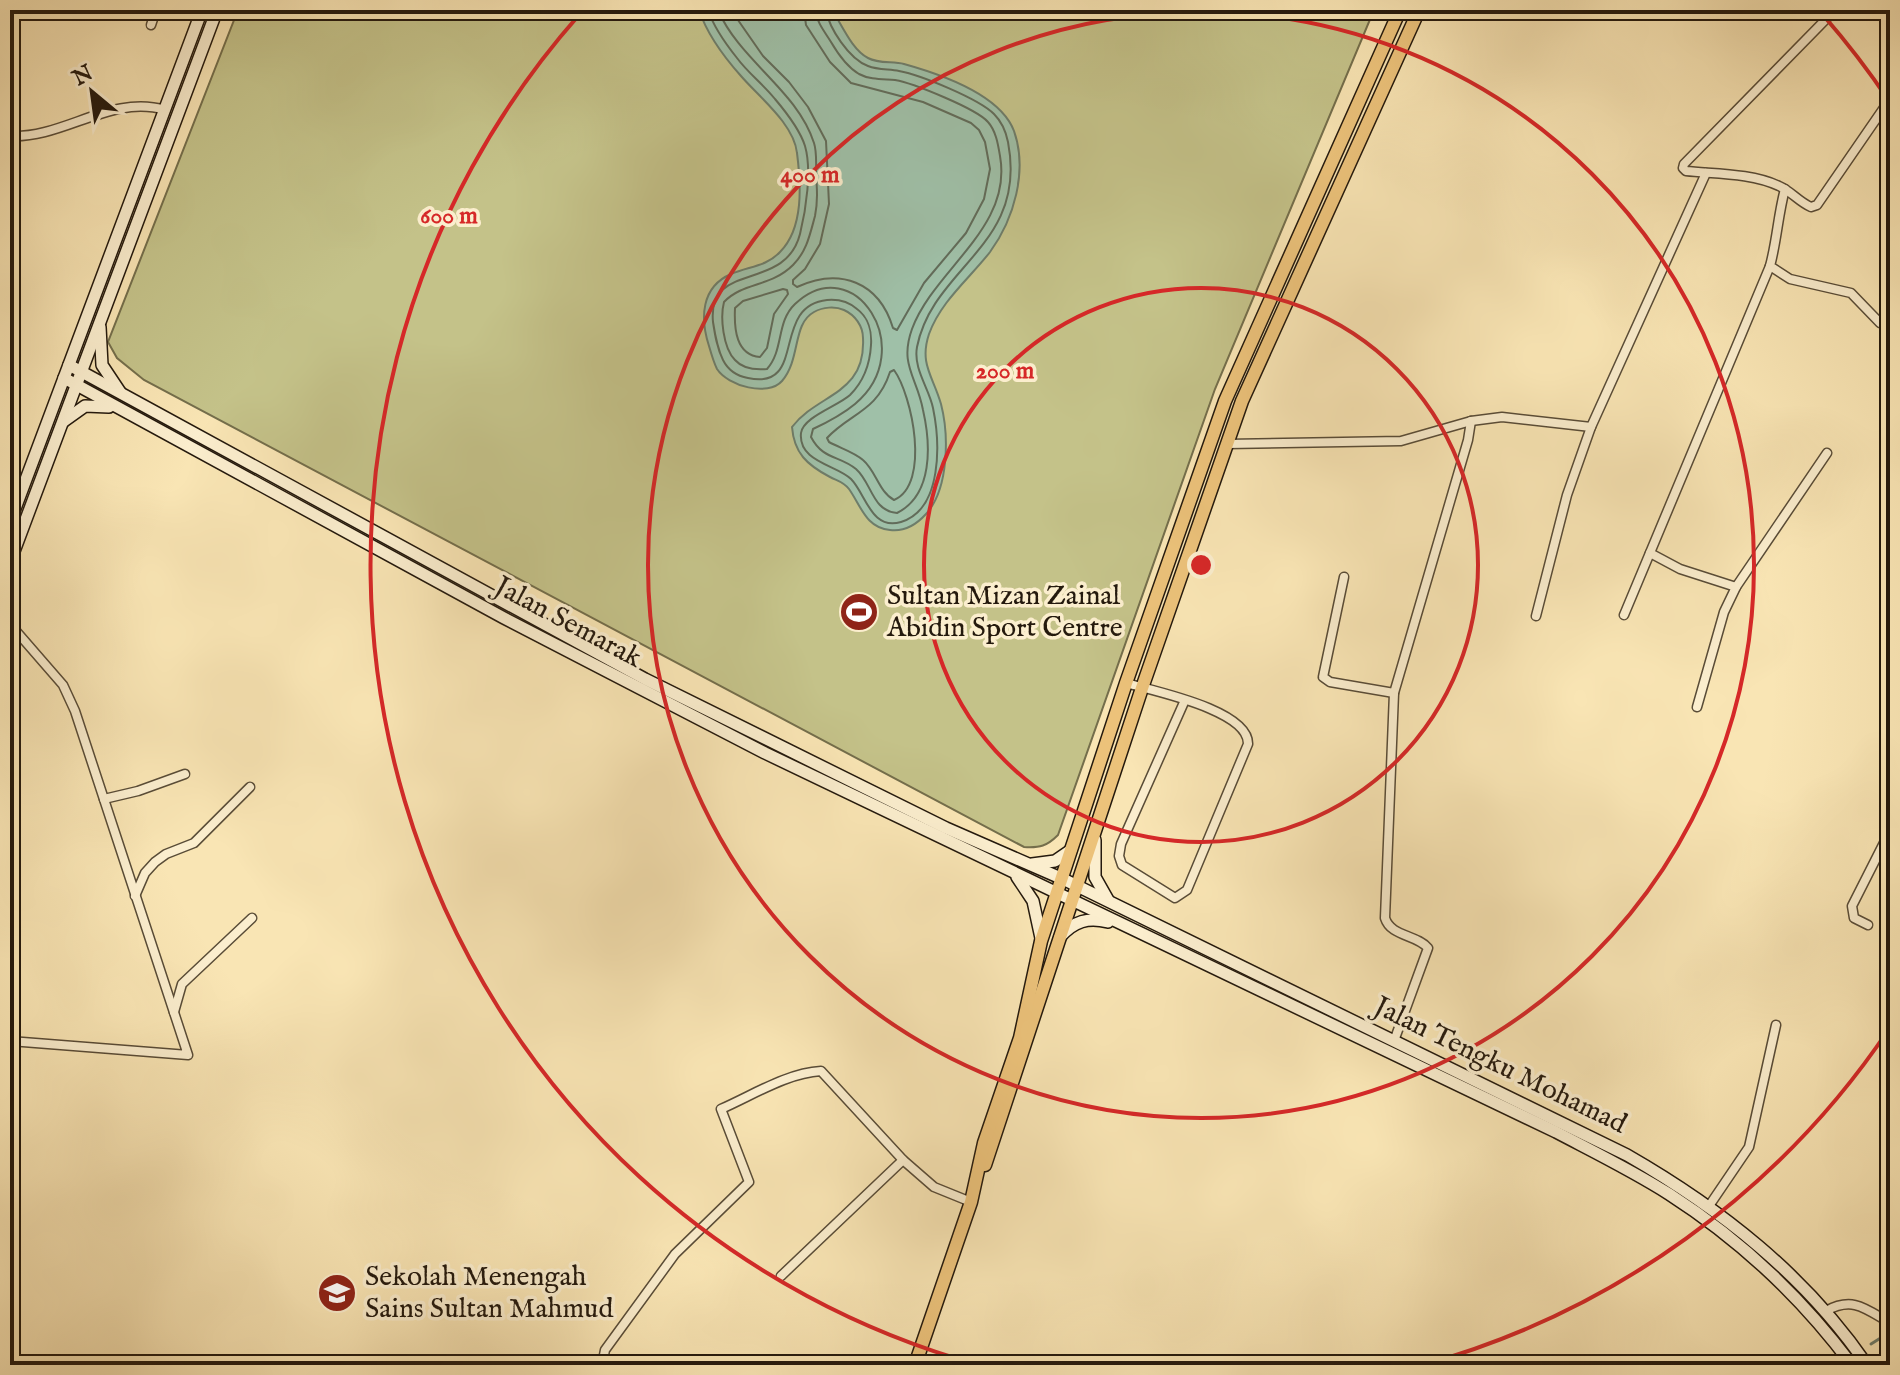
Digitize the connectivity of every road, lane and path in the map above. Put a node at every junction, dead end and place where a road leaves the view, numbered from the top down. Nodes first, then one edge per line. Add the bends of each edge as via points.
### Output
1 (156, 10) edge
2 (202, 10) edge
3 (217, 10) edge
4 (1400, 10) edge
5 (1419, 10) edge
6 (1835, 10) edge
7 (151, 25) dead end
8 (1890, 99) edge
9 (165, 110) junction
10 (10, 136) edge
11 (1706, 173) junction
12 (1785, 189) junction
13 (1770, 266) junction
14 (1890, 315) edge
15 (100, 322) junction
16 (69, 365) junction
17 (81, 373) junction
18 (64, 378) junction
19 (75, 385) junction
20 (124, 397) junction
21 (117, 408) junction
22 (64, 421) junction
23 (1471, 421) junction
24 (1591, 427) junction
25 (1227, 444) junction
26 (1827, 453) dead end
27 (10, 522) edge
28 (1650, 553) junction
29 (10, 562) edge
30 (1344, 577) dead end
31 (1736, 587) junction
32 (1624, 615) dead end
33 (1536, 616) dead end
34 (10, 624) edge
35 (1126, 683) junction
36 (1142, 688) junction
37 (1394, 693) junction
38 (1185, 700) junction
39 (1697, 707) dead end
40 (185, 774) dead end
41 (250, 787) dead end
42 (104, 799) junction
43 (1890, 831) edge
44 (1095, 832) junction
45 (1074, 847) junction
46 (1028, 863) junction
47 (1015, 873) junction
48 (1063, 879) junction
49 (1078, 886) junction
50 (1058, 894) junction
51 (135, 897) junction
52 (1073, 901) junction
53 (1109, 901) junction
54 (252, 918) dead end
55 (1868, 925) dead end
56 (1129, 926) junction
57 (1060, 937) junction
58 (1041, 941) junction
59 (173, 1013) junction
60 (1776, 1025) dead end
61 (10, 1041) edge
62 (1394, 1041) junction
63 (903, 1160) junction
64 (972, 1198) junction
65 (1709, 1206) junction
66 (781, 1276) dead end
67 (1826, 1311) junction
68 (1890, 1323) edge
69 (1851, 1357) edge
70 (1866, 1364) edge
71 (610, 1365) edge
72 (915, 1365) edge

1 - 7 street
2 - 9 main road
3 - 15 main road
4 - 35 main road via 1225,401
5 - 25 main road
6 - 11 street via 1684,164 1686,171
8 - 12 street via 1817,205 1804,204
9 - 10 street via 135,105 36,134
9 - 16 main road
11 - 12 street
11 - 24 street
12 - 13 street
13 - 14 street via 1790,279 1851,293 1880,323
13 - 28 street
15 - 17 main road
15 - 20 main road via 102,365
16 - 17 main road, Jalan Semarak
16 - 18 main road
17 - 19 main road
17 - 20 main road, Jalan Semarak
18 - 19 main road, Jalan Semarak
18 - 27 main road
19 - 21 main road, Jalan Semarak
19 - 22 main road
20 - 46 main road, Jalan Semarak via 645,679
21 - 22 main road via 85,406
21 - 47 main road, Jalan Semarak via 765,753
22 - 29 main road
23 - 24 street via 1502,417
23 - 25 street via 1401,441
23 - 37 street
24 - 33 street via 1567,495
25 - 36 main road
26 - 31 street
28 - 31 street
28 - 32 street
30 - 37 street via 1323,677
31 - 39 street
34 - 42 street via 63,685
35 - 36 street
35 - 45 main road
36 - 38 street
36 - 44 main road
37 - 62 street via 1385,918 1392,930 1428,948
38 - 38 street via 1119,856 1125,868 1175,898 1187,890 1248,744 1240,725
40 - 42 street
41 - 51 street via 194,843 155,862
42 - 51 street
43 - 55 street via 1852,906 1854,918
44 - 49 main road
44 - 53 main road via 1095,877
45 - 46 main road via 1055,861
45 - 48 main road
46 - 48 main road, Jalan Semarak
47 - 50 main road, Jalan Semarak
47 - 58 main road via 1033,901
48 - 49 main road, Jalan Tengku Mohamad
48 - 50 main road
49 - 52 main road
49 - 53 main road, Jalan Tengku Mohamad
50 - 52 main road, Jalan Tengku Mohamad
50 - 58 main road
51 - 59 street
52 - 56 main road, Jalan Tengku Mohamad
52 - 57 main road
53 - 62 main road, Jalan Tengku Mohamad
54 - 59 street via 182,984
56 - 57 main road via 1089,919
56 - 69 main road, Jalan Tengku Mohamad via 1556,1132 1669,1194 1739,1246
57 - 64 main road
58 - 64 main road via 1020,1038 984,1143
59 - 61 street via 188,1055
60 - 65 street via 1749,1147
62 - 65 main road, Jalan Tengku Mohamad via 1627,1155
63 - 64 street via 934,1187
63 - 66 street
63 - 71 street via 821,1071 808,1071 721,1109 749,1182 675,1254 605,1350
64 - 72 main road
65 - 67 main road, Jalan Tengku Mohamad
67 - 68 street via 1853,1303
67 - 69 main road, Jalan Tengku Mohamad
69 - 70 main road, Jalan Tengku Mohamad

